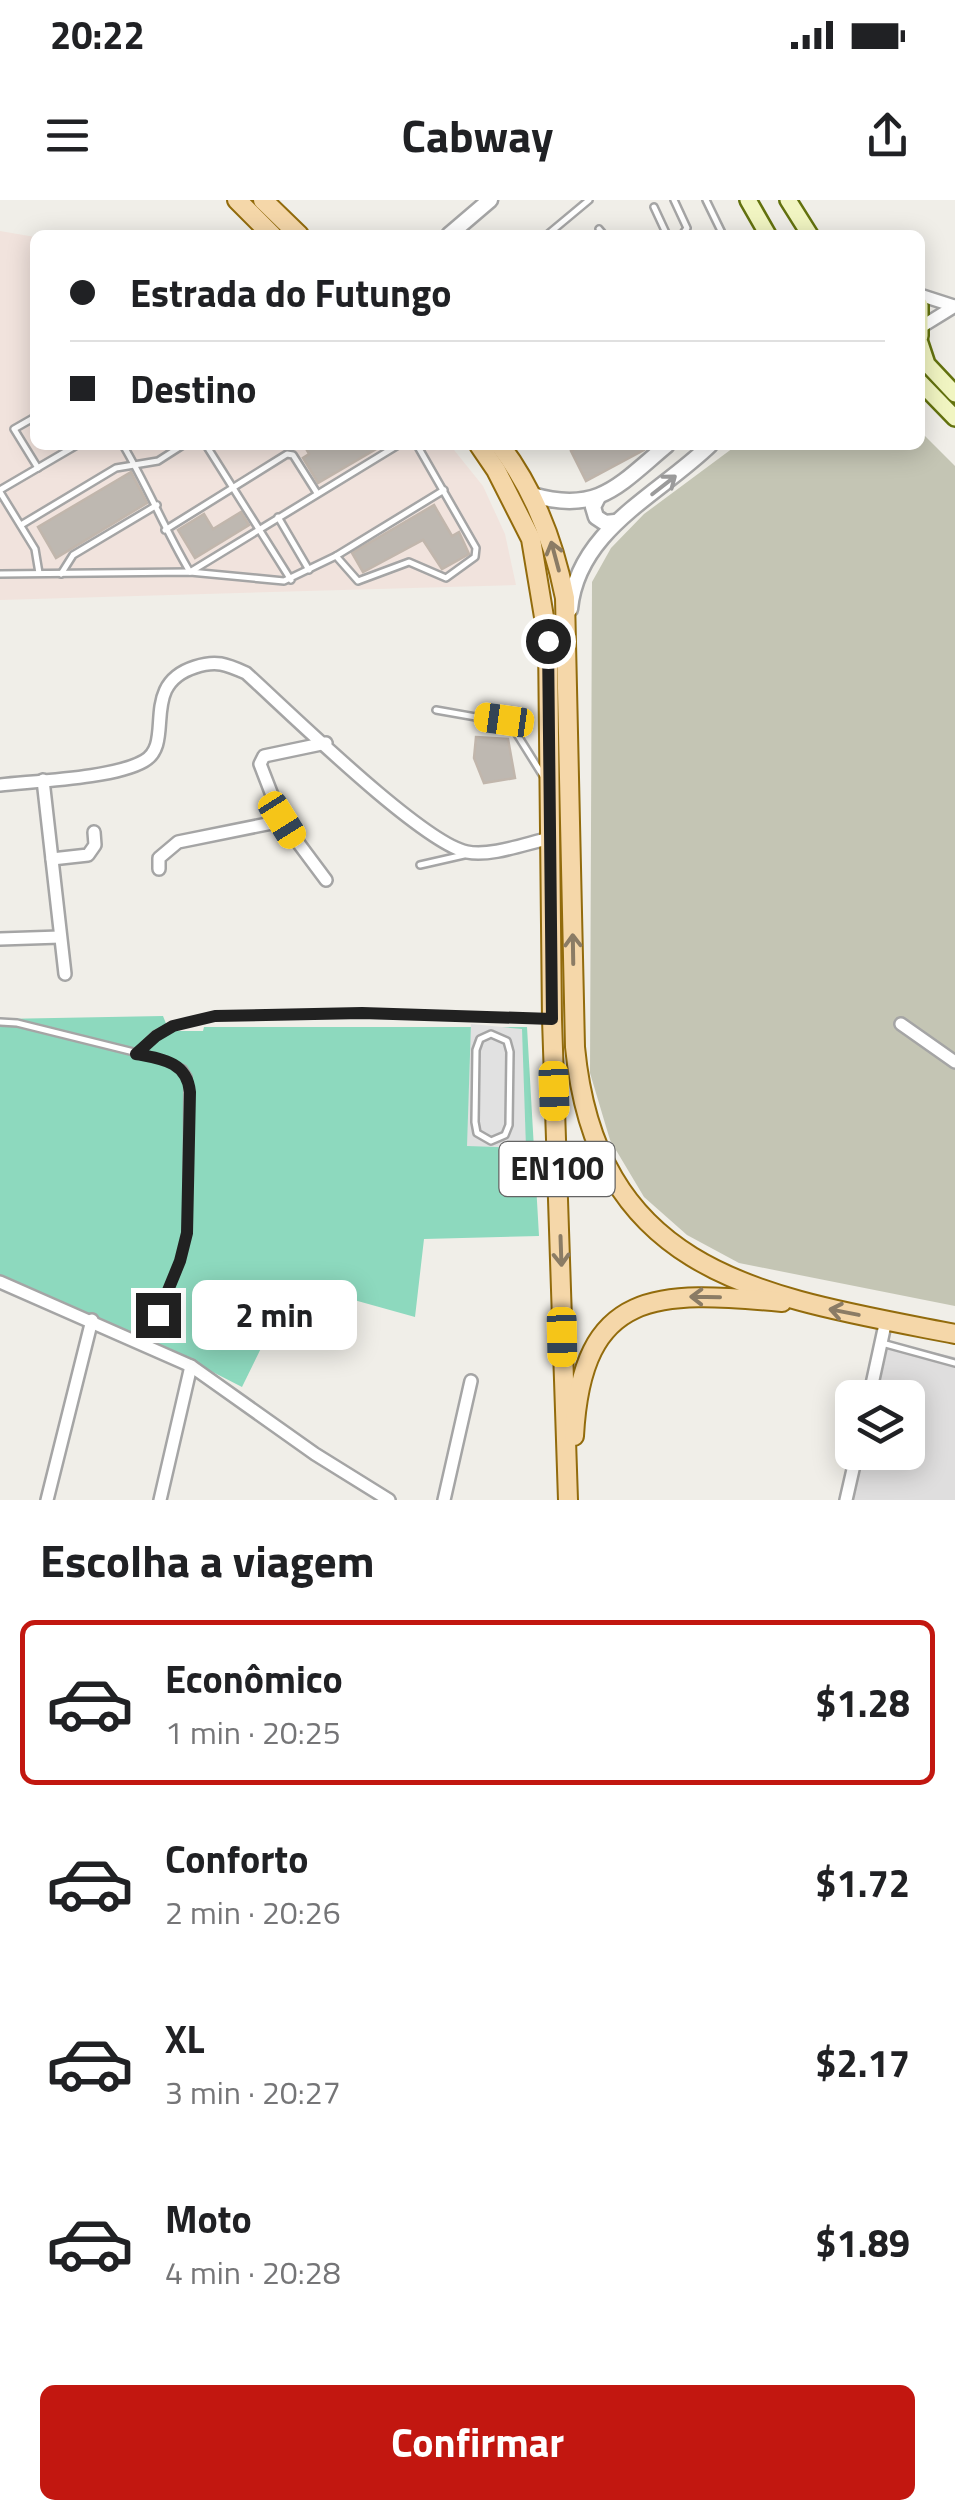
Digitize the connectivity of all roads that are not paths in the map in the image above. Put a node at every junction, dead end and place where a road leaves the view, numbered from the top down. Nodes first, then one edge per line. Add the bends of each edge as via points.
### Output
1 (237, 200) edge
2 (263, 200) edge
3 (490, 200) edge
4 (589, 200) edge
5 (674, 200) edge
6 (706, 200) edge
7 (748, 200) edge
8 (788, 200) edge
9 (654, 206) dead end
10 (267, 230) edge
11 (294, 230) edge
12 (454, 230) edge
13 (553, 230) edge
14 (665, 230) edge
15 (684, 230) edge
16 (721, 230) edge
17 (765, 230) edge
18 (807, 230) edge
19 (925, 297) edge
20 (954, 306) edge
21 (925, 325) edge
22 (925, 357) edge
23 (925, 387) edge
24 (955, 394) edge
25 (955, 418) edge
26 (30, 419) edge
27 (69, 450) edge
28 (126, 450) edge
29 (175, 450) edge
30 (209, 450) edge
31 (389, 450) edge
32 (421, 450) edge
33 (482, 450) edge
34 (503, 450) edge
35 (660, 450) edge
36 (704, 450) edge
37 (134, 464) junction
38 (38, 468) junction
39 (233, 486) junction
40 (444, 490) junction
41 (0, 491) edge
42 (316, 493) junction
43 (532, 495) junction
44 (598, 497) junction
45 (157, 505) junction
46 (278, 516) junction
47 (615, 522) junction
48 (21, 525) junction
49 (260, 526) junction
50 (164, 530) junction
51 (336, 556) junction
52 (310, 570) junction
53 (190, 572) junction
54 (38, 573) junction
55 (0, 574) edge
56 (61, 574) junction
57 (291, 580) junction
58 (568, 635) junction
59 (436, 710) dead end
60 (326, 743) junction
61 (43, 780) junction
62 (0, 785) edge
63 (551, 785) junction
64 (282, 820) junction
65 (94, 832) dead end
66 (551, 838) junction
67 (472, 853) junction
68 (52, 860) junction
69 (420, 866) dead end
70 (160, 869) dead end
71 (326, 880) dead end
72 (60, 936) junction
73 (0, 938) edge
74 (64, 974) dead end
75 (498, 1018) junction
76 (552, 1019) junction
77 (0, 1022) edge
78 (901, 1024) dead end
79 (497, 1034) junction
80 (136, 1054) junction
81 (955, 1062) edge
82 (0, 1282) edge
83 (802, 1304) junction
84 (92, 1320) junction
85 (886, 1320) junction
86 (955, 1334) edge
87 (882, 1342) junction
88 (145, 1344) junction
89 (955, 1362) edge
90 (191, 1366) junction
91 (873, 1380) edge
92 (471, 1381) dead end
93 (853, 1470) edge
94 (47, 1500) edge
95 (160, 1500) edge
96 (389, 1500) edge
97 (444, 1500) edge
98 (569, 1500) edge
99 (846, 1500) edge

1 - 10 main road
2 - 11 main road
3 - 12 street
4 - 13 lane
5 - 15 lane
6 - 16 lane
7 - 17 main road
8 - 18 main road
9 - 14 lane
19 - 20 street
20 - 21 street
22 - 24 main road
23 - 25 main road
26 - 38 lane via 14,430
27 - 38 lane
28 - 37 lane
29 - 37 lane
30 - 39 lane
31 - 42 lane
32 - 40 lane
33 - 63 main road, EN100 via 531,539 538,569 548,641
34 - 43 main road, EN100
35 - 44 street
47 -> 36 street
37 - 45 lane
37 - 48 lane via 116,468
38 - 41 lane
39 - 42 lane via 290,453
39 - 49 lane
39 - 50 lane
40 - 51 lane
40 - 51 lane via 476,548 471,562 442,578 409,562 358,581
41 - 48 lane
42 - 46 lane
43 - 44 street via 570,504
58 -> 43 main road, EN100 via 558,562
44 - 47 street via 596,517
45 - 50 lane
45 - 56 lane via 73,555
46 - 49 lane
46 - 52 lane
47 - 58 street via 578,571
48 - 54 lane via 35,549
49 - 53 lane
49 - 57 lane
50 - 53 lane
51 - 52 lane
52 - 57 lane
53 - 56 lane
53 - 57 lane
54 - 55 lane
54 - 56 lane
83 -> 58 main road, EN100 via 722,1273 663,1239 621,1193 596,1145 575,1047
59 - 63 lane via 510,724
60 - 61 street via 246,673 210,662 169,682 156,746 143,762
60 - 64 street via 261,757
60 - 67 street via 443,841
61 - 62 street
61 - 68 street
63 - 66 main road, EN100
64 - 70 street via 178,842 159,858
64 - 71 street
65 - 68 street via 88,855
66 - 67 street
66 - 76 main road, EN100
67 - 69 lane
68 - 72 street
72 - 73 street
72 - 74 street
75 - 76 lane
75 - 79 lane
75 - 80 lane via 215,1016 173,1026
76 -> 98 main road, EN100
77 - 80 lane
78 - 81 street
79 - 79 lane via 510,1046 509,1125 505,1135 490,1141 475,1128 476,1050 480,1039
80 - 88 lane via 182,1069 190,1092 187,1233
82 - 84 street
85 -> 83 main road, EN100
83 -> 98 main road via 696,1296 657,1301 616,1321 590,1351 578,1385
84 - 88 street
84 - 94 street
85 - 86 main road, EN100
85 - 87 street
87 - 89 lane
87 - 91 street
88 - 90 street
90 - 95 street
90 - 96 street
92 - 97 street
93 - 99 street

